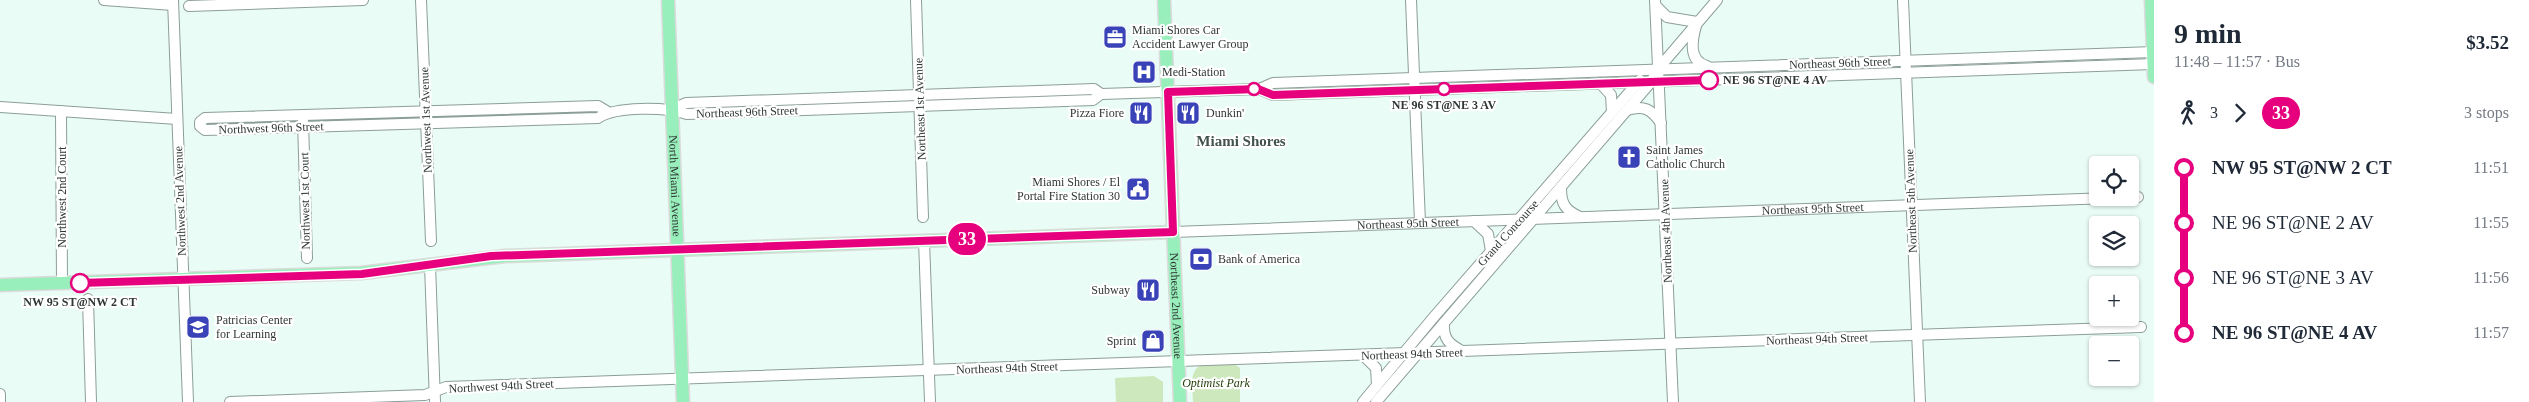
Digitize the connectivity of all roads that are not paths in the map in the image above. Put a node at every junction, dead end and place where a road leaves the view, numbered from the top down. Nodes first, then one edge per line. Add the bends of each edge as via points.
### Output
1 (104, 0) edge
2 (363, 0) edge
3 (421, 0) edge
4 (668, 0) edge
5 (916, 0) edge
6 (1164, 0) edge
7 (1411, 0) edge
8 (1717, 0) edge
9 (1903, 0) edge
10 (2151, 0) edge
11 (173, 2) edge
12 (1656, 3) edge
13 (189, 6) dead end
14 (1697, 22) junction
15 (2154, 58) edge
16 (1905, 60) junction
17 (1710, 67) junction
18 (1658, 69) junction
19 (1906, 73) junction
20 (2154, 77) edge
21 (1414, 78) junction
22 (1638, 82) junction
23 (1655, 82) junction
24 (1600, 84) junction
25 (1258, 89) junction
26 (1415, 90) junction
27 (1168, 92) junction
28 (1101, 94) junction
29 (919, 95) junction
30 (919, 106) junction
31 (0, 107) edge
32 (672, 110) junction
33 (1627, 110) junction
34 (61, 111) junction
35 (425, 112) junction
36 (608, 112) junction
37 (1612, 112) junction
38 (303, 115) junction
39 (177, 120) junction
40 (426, 123) junction
41 (1661, 123) junction
42 (303, 127) junction
43 (1561, 188) junction
44 (2089, 199) edge
45 (1911, 205) junction
46 (1665, 214) junction
47 (923, 217) dead end
48 (1580, 217) junction
49 (1520, 219) junction
50 (1534, 219) junction
51 (1474, 221) junction
52 (1420, 223) junction
53 (1173, 232) junction
54 (431, 241) dead end
55 (924, 241) junction
56 (678, 249) junction
57 (1491, 251) junction
58 (307, 258) dead end
59 (430, 265) junction
60 (183, 279) junction
61 (62, 283) junction
62 (0, 285) edge
63 (88, 298) dead end
64 (1444, 323) junction
65 (2141, 327) dead end
66 (1917, 335) junction
67 (1671, 344) junction
68 (1463, 352) junction
69 (1403, 354) junction
70 (1418, 354) junction
71 (1363, 356) junction
72 (1178, 362) junction
73 (929, 370) junction
74 (682, 379) junction
75 (1378, 385) junction
76 (0, 394) edge
77 (435, 397) edge
78 (0, 402) edge
79 (91, 402) edge
80 (188, 402) edge
81 (230, 402) edge
82 (683, 402) edge
83 (930, 402) edge
84 (1180, 402) edge
85 (1363, 402) edge
86 (1376, 402) edge
87 (1673, 402) edge
88 (1920, 402) edge

1 - 11 street
2 - 13 street
3 - 35 street, Northwest 1st Avenue
4 - 32 main road, North Miami Avenue
5 - 29 street, Northeast 1st Avenue
6 - 27 main road, Northeast 2nd Avenue
7 - 21 street
8 - 14 street, Grand Concourse
9 - 16 street, Northeast 5th Avenue
10 - 15 main road
11 - 39 street, Northwest 2nd Avenue
12 - 14 street via 1667,16
12 - 18 street, Northeast 4th Avenue
14 - 17 street via 1693,38 1694,56 1702,65
14 - 18 street, Grand Concourse
15 - 16 street, Northeast 96th Street
15 - 19 street, Northeast 96th Street
15 - 20 main road
16 - 17 street, Northeast 96th Street
16 - 19 street, Northeast 5th Avenue
17 - 18 street, Northeast 96th Street
18 - 21 street, Northeast 96th Street
18 - 22 street, Grand Concourse
18 - 23 street, Northeast 4th Avenue
19 - 23 street, Northeast 96th Street
19 - 45 street, Northeast 5th Avenue
21 - 25 street, Northeast 96th Street via 1273,83
21 - 26 street
22 - 23 street, Northeast 96th Street
22 - 24 street, Northeast 96th Street
22 - 37 street, Grand Concourse
23 - 33 street, Grand Concourse
23 - 41 street, Northeast 4th Avenue
24 - 26 street, Northeast 96th Street
24 - 37 street via 1612,95
25 - 26 street, Northeast 96th Street via 1273,95
25 - 27 street, Northeast 96th Street
26 - 52 street
27 - 28 street, Northeast 96th Street
27 - 53 main road, Northeast 2nd Avenue
28 - 29 street, Northeast 96th Street via 1094,89
28 - 30 street, Northeast 96th Street via 1093,100
29 - 30 street, Northeast 1st Avenue
29 - 32 street, Northeast 96th Street via 686,103
30 - 32 street, Northeast 96th Street via 686,114
30 - 47 street, Northeast 1st Avenue
31 - 34 street
32 - 36 street, Northwest 96th Street
32 - 56 main road, North Miami Avenue
33 - 41 street via 1647,109
33 - 43 street, Grand Concourse
34 - 39 street
34 - 61 street, Northwest 2nd Court
35 - 36 street, Northwest 96th Street via 598,106
35 - 38 street, Northwest 96th Street
35 - 40 street, Northwest 1st Avenue
36 - 40 street, Northwest 96th Street via 598,118
37 - 49 street, Grand Concourse
38 - 42 street, Northwest 1st Court
38 - 42 street, Northwest 96th Street via 205,118 200,122 205,130
39 - 60 street, Northwest 2nd Avenue
40 - 42 street, Northwest 96th Street
40 - 54 street, Northwest 1st Avenue
41 - 46 street, Northeast 4th Avenue
42 - 58 street, Northwest 1st Court
43 - 48 street via 1565,208
43 - 50 street, Grand Concourse
44 - 45 street, Northeast 95th Street
45 - 46 street, Northeast 95th Street
45 - 66 street, Northeast 5th Avenue
46 - 48 street, Northeast 95th Street
46 - 67 street, Northeast 4th Avenue
48 - 50 street, Northeast 95th Street
49 - 50 street, Northeast 95th Street
49 - 51 street, Northeast 95th Street
49 - 57 street, Grand Concourse
50 - 64 street, Grand Concourse
51 - 52 street, Northeast 95th Street
51 - 57 street via 1488,234
52 - 53 street, Northeast 95th Street
53 - 55 main road, Northeast 95th Street
53 - 72 main road, Northeast 2nd Avenue
55 - 56 main road, Northeast 95th Street
55 - 73 street
56 - 59 main road, Northeast 95th Street via 491,256
56 - 74 main road, North Miami Avenue
57 - 69 street, Grand Concourse
59 - 60 main road, Northeast 95th Street via 362,274
59 - 77 street
60 - 61 main road, Northeast 95th Street
60 - 80 street, Northwest 2nd Avenue
61 - 62 main road, Northeast 95th Street
63 - 79 street
64 - 68 street via 1448,342
64 - 70 street, Grand Concourse
65 - 66 street, Northeast 94th Street
66 - 67 street, Northeast 94th Street
66 - 88 street, Northeast 5th Avenue
67 - 68 street, Northeast 94th Street
67 - 87 street, Northeast 4th Avenue
68 - 70 street, Northeast 94th Street
69 - 70 street, Northeast 94th Street
69 - 71 street, Northeast 94th Street
69 - 75 street, Grand Concourse
70 - 86 street, Grand Concourse
71 - 72 street, Northeast 94th Street
71 - 75 street via 1376,368
72 - 73 street, Northeast 94th Street
72 - 84 main road, Northeast 2nd Avenue
73 - 74 street, Northeast 94th Street
73 - 83 street
74 - 77 street, Northwest 94th Street via 446,387
74 - 82 main road, North Miami Avenue
75 - 85 street, Grand Concourse
76 - 78 street
77 - 81 street, Northwest 94th Street

